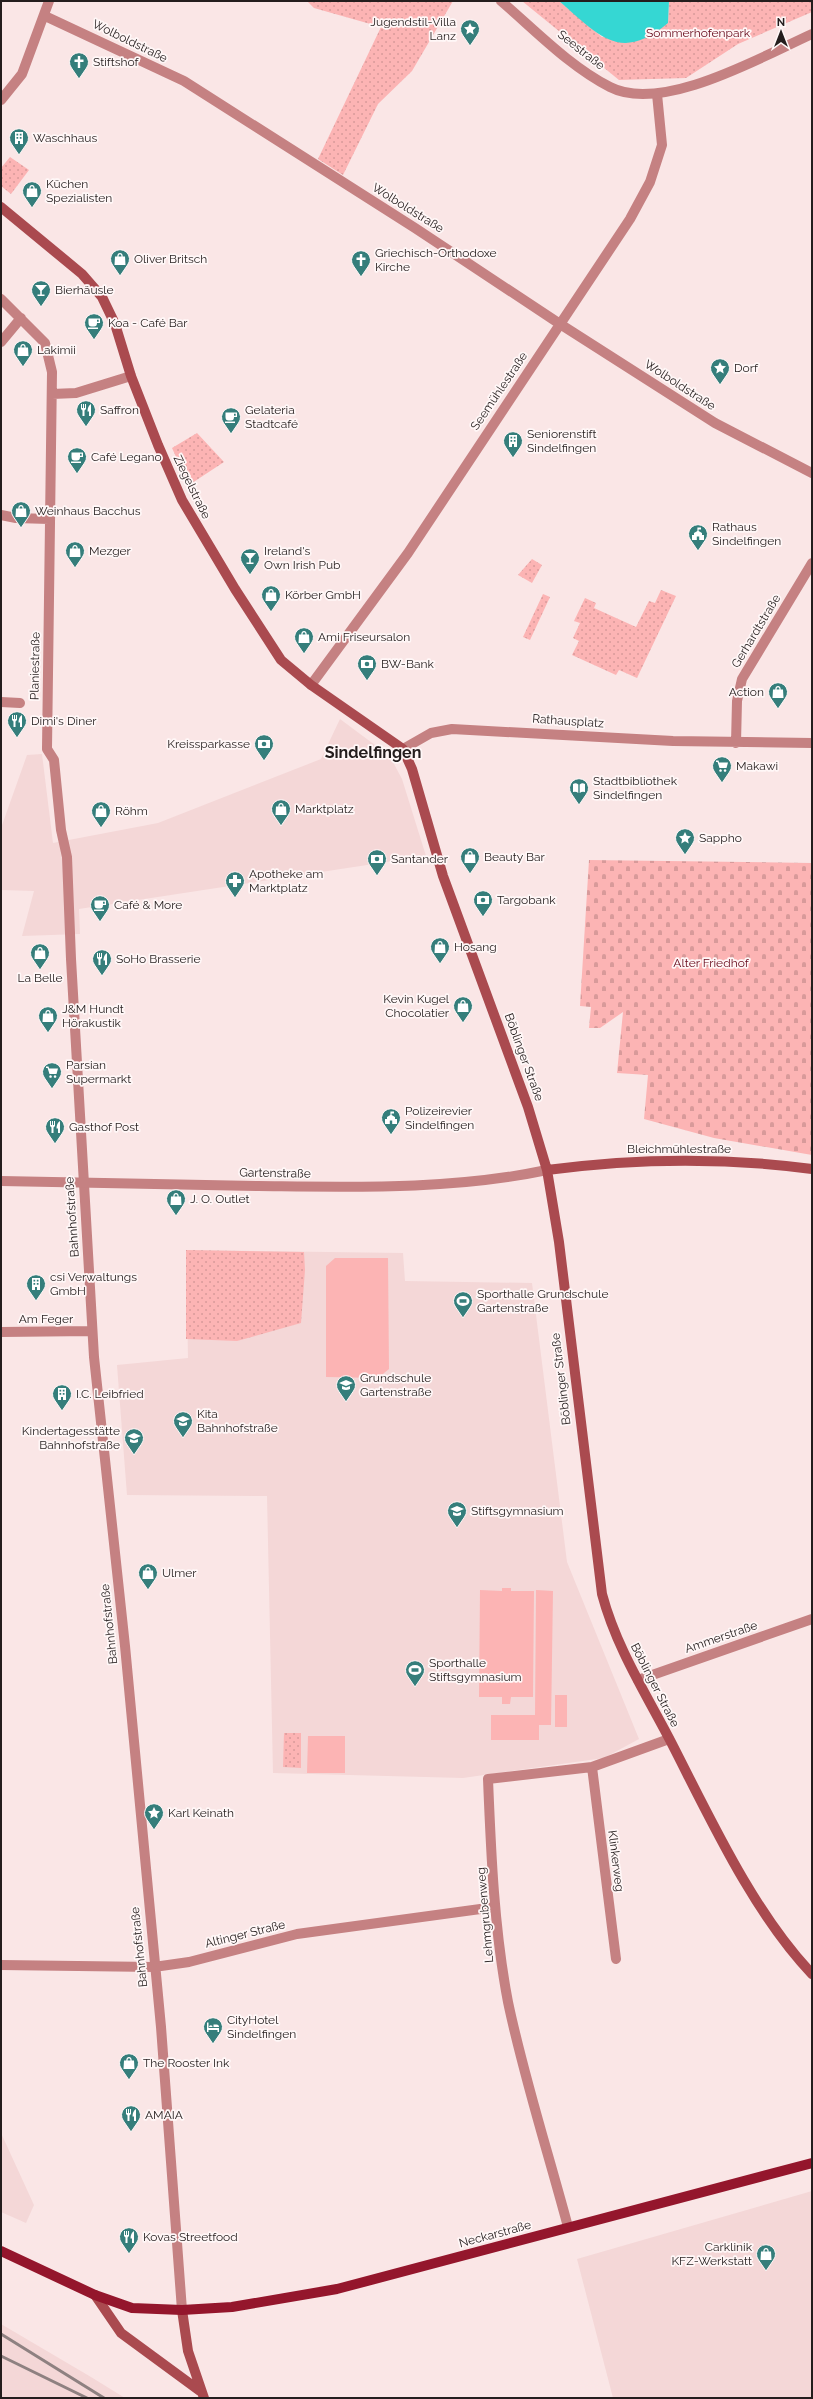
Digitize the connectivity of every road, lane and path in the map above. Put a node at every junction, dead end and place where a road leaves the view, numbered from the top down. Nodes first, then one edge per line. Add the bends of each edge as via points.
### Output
1 (49, 1) edge
2 (501, 1) edge
3 (44, 16) junction
4 (812, 34) edge
5 (657, 94) junction
6 (1, 100) edge
7 (1, 207) edge
8 (1, 299) edge
9 (21, 318) junction
10 (560, 324) junction
11 (1, 342) edge
12 (131, 376) junction
13 (52, 394) junction
14 (812, 473) edge
15 (1, 515) edge
16 (49, 519) junction
17 (812, 562) edge
18 (312, 685) junction
19 (1, 702) edge
20 (20, 703) dead end
21 (736, 743) junction
22 (812, 743) edge
23 (403, 749) junction
24 (70, 935) joint
25 (812, 1169) edge
26 (547, 1170) junction
27 (1, 1181) edge
28 (83, 1182) junction
29 (92, 1331) junction
30 (1, 1332) edge
31 (812, 1620) edge
32 (638, 1680) junction
33 (669, 1739) junction
34 (592, 1767) junction
35 (495, 1907) junction
36 (616, 1959) dead end
37 (1, 1966) edge
38 (154, 1967) junction
39 (812, 1974) edge
40 (812, 2163) edge
41 (568, 2227) junction
42 (1, 2251) edge
43 (95, 2295) junction
44 (182, 2310) junction
45 (202, 2394) edge

1 - 3 street
2 - 5 street, Seestraße via 593,78 622,92 639,95
3 - 6 street via 22,74
3 - 10 street, Wolboldstraße via 184,81
4 - 5 street, Seestraße via 708,80 687,88
5 - 10 street, Seemühlestraße via 662,145 650,182 630,219
7 - 12 main road, Ziegelstraße via 82,274 102,297 115,324
8 - 9 street, Planiestraße
9 - 11 street
9 - 13 street, Planiestraße via 45,343 52,372
10 - 14 street, Wolboldstraße via 715,423
10 - 18 street, Seemühlestraße via 408,553
12 - 13 street via 76,393
12 - 18 main road, Ziegelstraße via 182,500 211,551 282,660
13 - 16 street, Planiestraße
15 - 16 street
16 - 24 street, Planiestraße via 47,748 54,760 61,830 67,857
17 - 21 street, Gerhardtstraße via 742,679 737,701
18 - 23 main road, Ziegelstraße
19 - 20 street
21 - 22 street, Rathausplatz
21 - 23 street, Rathausplatz via 452,729 431,733
23 - 26 main road, Böblinger Straße via 412,769 443,876 528,1108
24 - 28 street, Bahnhofstraße
25 - 26 main road, Bleichmühlestraße via 742,1161 693,1159 637,1161
26 - 28 street, Gartenstraße via 510,1178 435,1186
26 - 32 main road, Böblinger Straße via 559,1242 602,1594 613,1630
27 - 28 street, Gartenstraße
28 - 29 street, Bahnhofstraße
29 - 30 street, Am Feger
29 - 38 street, Bahnhofstraße
31 - 32 street, Ammerstraße
32 - 33 main road, Böblinger Straße
33 - 34 street, Lehmgrubenweg
33 - 39 main road, Böblinger Straße via 773,1928
34 - 35 street, Lehmgrubenweg via 488,1778
34 - 36 street, Klinkerweg
35 - 38 street, Altinger Straße via 297,1934 189,1962
35 - 41 street, Lehmgrubenweg via 501,1960 517,2041
37 - 38 street, Altinger Straße
38 - 44 street, Bahnhofstraße via 161,2027
40 - 41 main road, Neckarstraße
41 - 44 main road, Neckarstraße via 337,2289 232,2306
42 - 43 main road, Neckarstraße
43 - 44 main road, Neckarstraße via 142,2310
43 - 45 main road via 121,2333
44 - 45 main road via 188,2351

